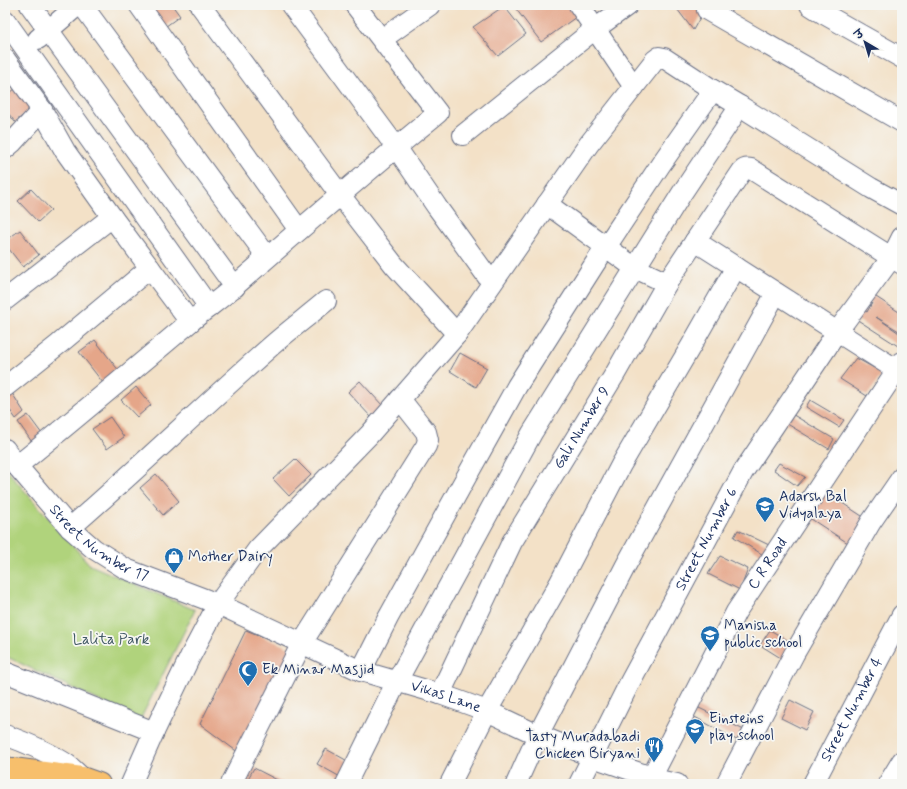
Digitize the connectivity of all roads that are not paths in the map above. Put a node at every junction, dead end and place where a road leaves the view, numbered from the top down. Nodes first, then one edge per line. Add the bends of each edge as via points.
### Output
1 (30, 5) edge
2 (78, 5) edge
3 (82, 5) edge
4 (139, 5) edge
5 (200, 5) edge
6 (291, 5) edge
7 (355, 5) edge
8 (430, 5) edge
9 (579, 5) edge
10 (628, 5) edge
11 (810, 5) edge
12 (707, 10) dead end
13 (5, 20) edge
14 (595, 29) junction
15 (48, 30) junction
16 (382, 40) junction
17 (26, 49) junction
18 (902, 58) edge
19 (6, 64) edge
20 (634, 87) junction
21 (712, 90) junction
22 (740, 106) junction
23 (42, 110) junction
24 (902, 122) edge
25 (463, 135) dead end
26 (396, 147) junction
27 (5, 149) edge
28 (340, 195) junction
29 (547, 204) junction
30 (902, 205) edge
31 (112, 217) junction
32 (299, 230) junction
33 (902, 237) edge
34 (695, 241) junction
35 (606, 248) junction
36 (897, 260) edge
37 (260, 265) junction
38 (736, 267) junction
39 (150, 268) junction
40 (635, 268) junction
41 (492, 283) junction
42 (667, 283) junction
43 (235, 287) junction
44 (776, 293) junction
45 (5, 300) edge
46 (326, 301) dead end
47 (209, 307) junction
48 (190, 322) junction
49 (837, 332) junction
50 (457, 334) junction
51 (899, 366) edge
52 (5, 387) edge
53 (400, 399) junction
54 (5, 449) edge
55 (17, 466) junction
56 (902, 477) edge
57 (70, 528) junction
58 (218, 604) junction
59 (902, 615) edge
60 (302, 642) junction
61 (361, 671) junction
62 (5, 672) edge
63 (397, 681) junction
64 (440, 694) junction
65 (487, 711) junction
66 (154, 732) junction
67 (5, 735) edge
68 (538, 735) junction
69 (593, 756) junction
70 (902, 761) edge
71 (8, 768) edge
72 (650, 780) edge
73 (90, 781) edge
74 (41, 784) edge
75 (131, 784) edge
76 (231, 784) edge
77 (346, 784) edge
78 (450, 784) edge
79 (516, 784) edge
80 (579, 784) edge
81 (677, 784) edge
82 (726, 784) edge
83 (812, 784) edge
84 (888, 784) edge

1 - 15 street
2 - 15 street
3 - 37 street via 263,251
4 - 32 street
5 - 28 street
6 - 26 street
7 - 16 street
8 - 16 street
9 - 14 street
10 - 14 street
11 - 18 street
12 - 24 street
13 - 17 street
14 - 20 street
14 - 25 street
15 - 17 street
15 - 43 street
16 - 26 street via 438,112
17 - 19 street
17 - 47 street
19 - 23 street
20 - 21 street via 659,57
20 - 29 street via 588,144
21 - 22 street
21 - 35 street
22 - 30 street
22 - 40 street
23 - 27 street
23 - 31 street via 64,151
26 - 28 street
26 - 41 street
28 - 32 street
28 - 50 street via 394,265
29 - 35 street
29 - 41 street
31 - 39 street
31 - 45 street
32 - 37 street
33 - 36 street, Street Number 6
34 - 36 street, Gali Number 9 via 742,171 748,168
34 - 38 street
34 - 42 street, Gali Number 9
35 - 40 street
35 - 61 street via 518,386
36 - 49 street, Street Number 6
37 - 43 street
38 - 44 street
38 - 65 street via 621,465 559,584
39 - 48 street
39 - 52 street
40 - 42 street
40 - 63 street via 532,433
41 - 50 street
42 - 64 street, Gali Number 9 via 615,374 512,542
43 - 47 street
44 - 49 street
44 - 68 street via 626,565
46 - 57 street via 270,347
47 - 48 street
48 - 55 street
49 - 51 street
49 - 69 street, Street Number 6 via 743,472
50 - 53 street
51 - 72 street, C R Road via 736,612
53 - 58 street via 369,435 258,549
53 - 60 street via 426,432 426,446
54 - 55 street, Street Number 17
55 - 57 street, Street Number 17
56 - 82 street via 871,522 794,654
57 - 58 street, Street Number 17 via 94,549 126,569
58 - 60 street, Vikas Lane
58 - 66 street
59 - 83 street, Street Number 4
60 - 61 street, Vikas Lane
60 - 76 street
61 - 63 street, Vikas Lane
62 - 66 street
63 - 64 street, Vikas Lane
63 - 77 street
64 - 65 street, Vikas Lane
65 - 68 street, Vikas Lane
65 - 78 street
66 - 75 street
67 - 73 street via 49,754
68 - 69 street, Vikas Lane
68 - 79 street
69 - 72 street, Vikas Lane
69 - 80 street, Street Number 6
70 - 84 street
71 - 73 main road
71 - 74 main road
72 - 81 street, Vikas Lane

